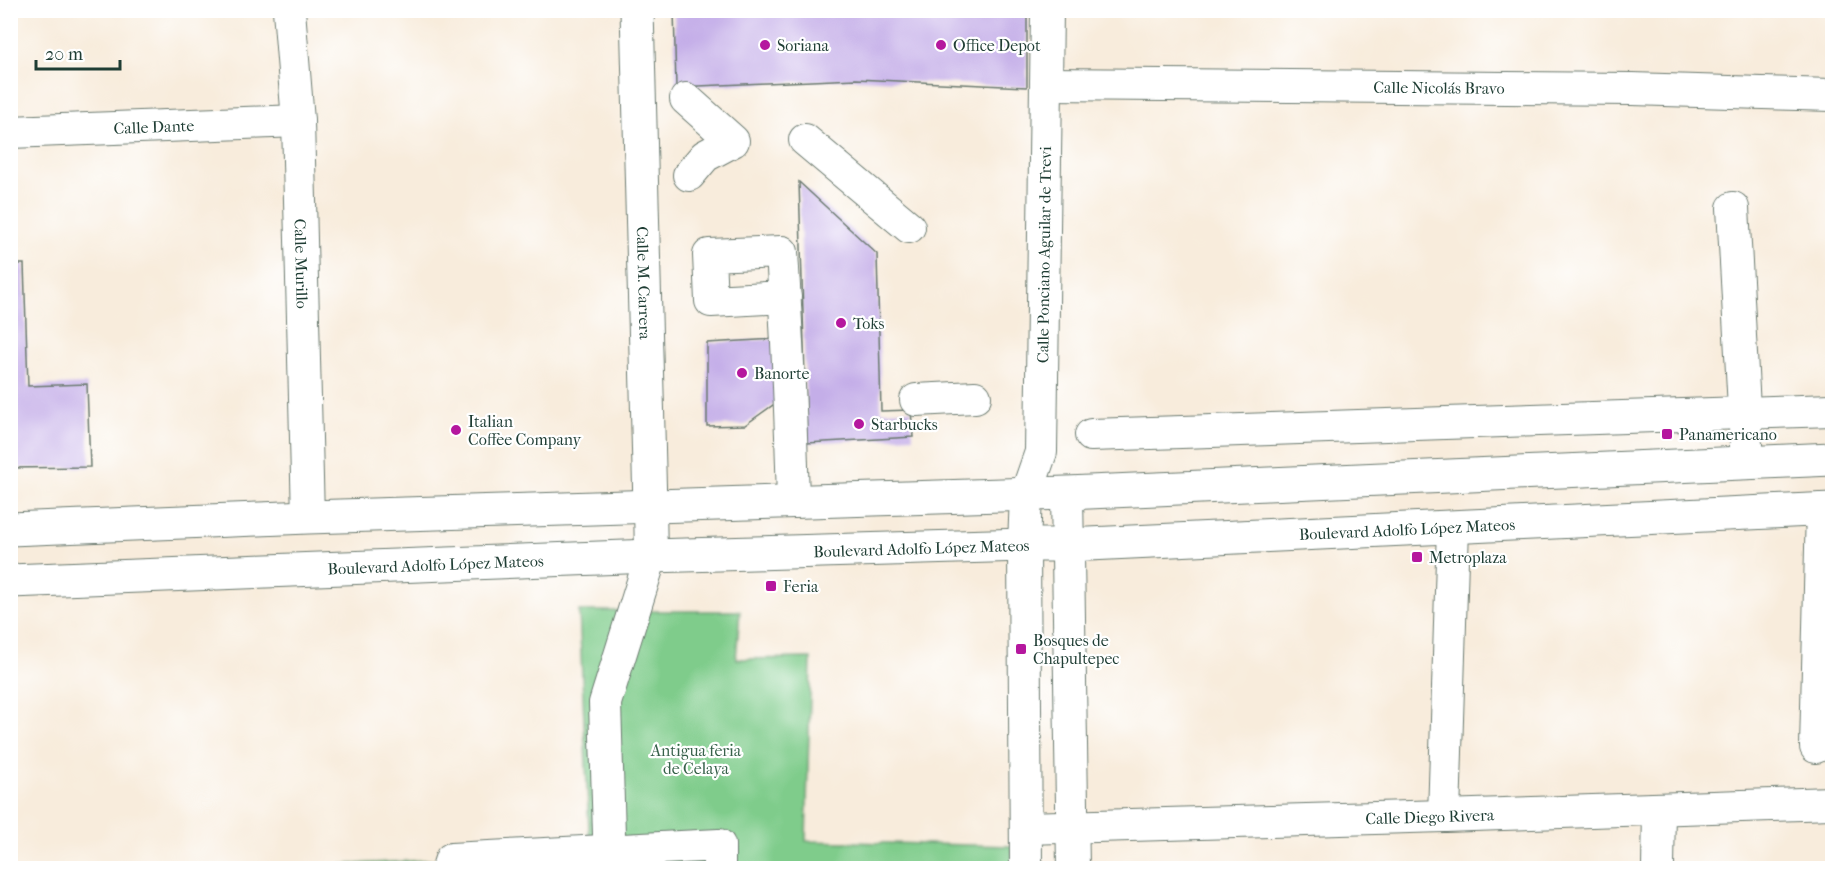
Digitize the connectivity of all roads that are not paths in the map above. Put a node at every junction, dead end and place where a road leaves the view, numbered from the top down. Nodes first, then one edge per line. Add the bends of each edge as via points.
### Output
1 (288, 10) edge
2 (637, 10) edge
3 (1047, 10) edge
4 (1046, 84) junction
5 (1833, 95) edge
6 (686, 99) dead end
7 (298, 121) junction
8 (10, 132) edge
9 (805, 140) dead end
10 (689, 175) dead end
11 (1733, 208) dead end
12 (909, 227) dead end
13 (785, 297) dead end
14 (975, 397) dead end
15 (916, 400) dead end
16 (1833, 410) edge
17 (1744, 412) junction
18 (1091, 435) dead end
19 (1833, 459) edge
20 (1746, 463) junction
21 (1067, 493) junction
22 (1026, 495) junction
23 (793, 502) junction
24 (650, 506) junction
25 (1828, 509) edge
26 (308, 517) junction
27 (1453, 527) junction
28 (10, 529) edge
29 (1024, 545) junction
30 (1068, 545) junction
31 (651, 556) junction
32 (10, 581) edge
33 (1816, 747) dead end
34 (1833, 803) edge
35 (1659, 809) junction
36 (1444, 816) junction
37 (1072, 827) junction
38 (1026, 828) junction
39 (610, 859) edge
40 (448, 868) edge
41 (719, 868) edge
42 (1026, 868) edge
43 (1073, 868) edge
44 (1658, 868) edge

1 - 7 street, Calle Murillo
2 - 24 main road, Calle M. Carrera
3 - 4 street, Calle Ponciano Aguilar de Trevi
4 - 5 street, Calle Nicolás Bravo via 1632,89
4 - 22 street, Calle Ponciano Aguilar de Trevi via 1041,452
6 - 10 street via 733,141 705,156
7 - 8 street, Calle Dante
7 - 26 street, Calle Murillo
9 - 12 street
11 - 17 street
13 - 23 street
14 - 15 street
16 - 17 street
17 - 18 street
17 - 20 street
19 - 20 main road
20 - 21 main road
21 - 22 main road
21 - 30 street
22 - 23 main road
22 - 29 street, Calle Ponciano Aguilar de Trevi
23 - 24 main road
24 - 26 main road
24 - 31 street, Calle M. Carrera
25 - 27 main road, Boulevard Adolfo López Mateos
25 - 33 street
26 - 28 main road
27 - 30 main road, Boulevard Adolfo López Mateos
27 - 36 street
29 - 30 main road, Boulevard Adolfo López Mateos
29 - 31 main road, Boulevard Adolfo López Mateos
29 - 38 street, Calle Ponciano Aguilar de Trevi
30 - 37 street
31 - 32 main road, Boulevard Adolfo López Mateos
31 - 39 street, Calle M. Carrera via 605,703
34 - 35 street, Calle Diego Rivera
35 - 36 street, Calle Diego Rivera
35 - 44 street
36 - 37 street, Calle Diego Rivera
37 - 38 street, Calle Diego Rivera
37 - 43 street
38 - 42 street, Calle Ponciano Aguilar de Trevi
39 - 40 street via 452,859
39 - 41 street via 718,845

